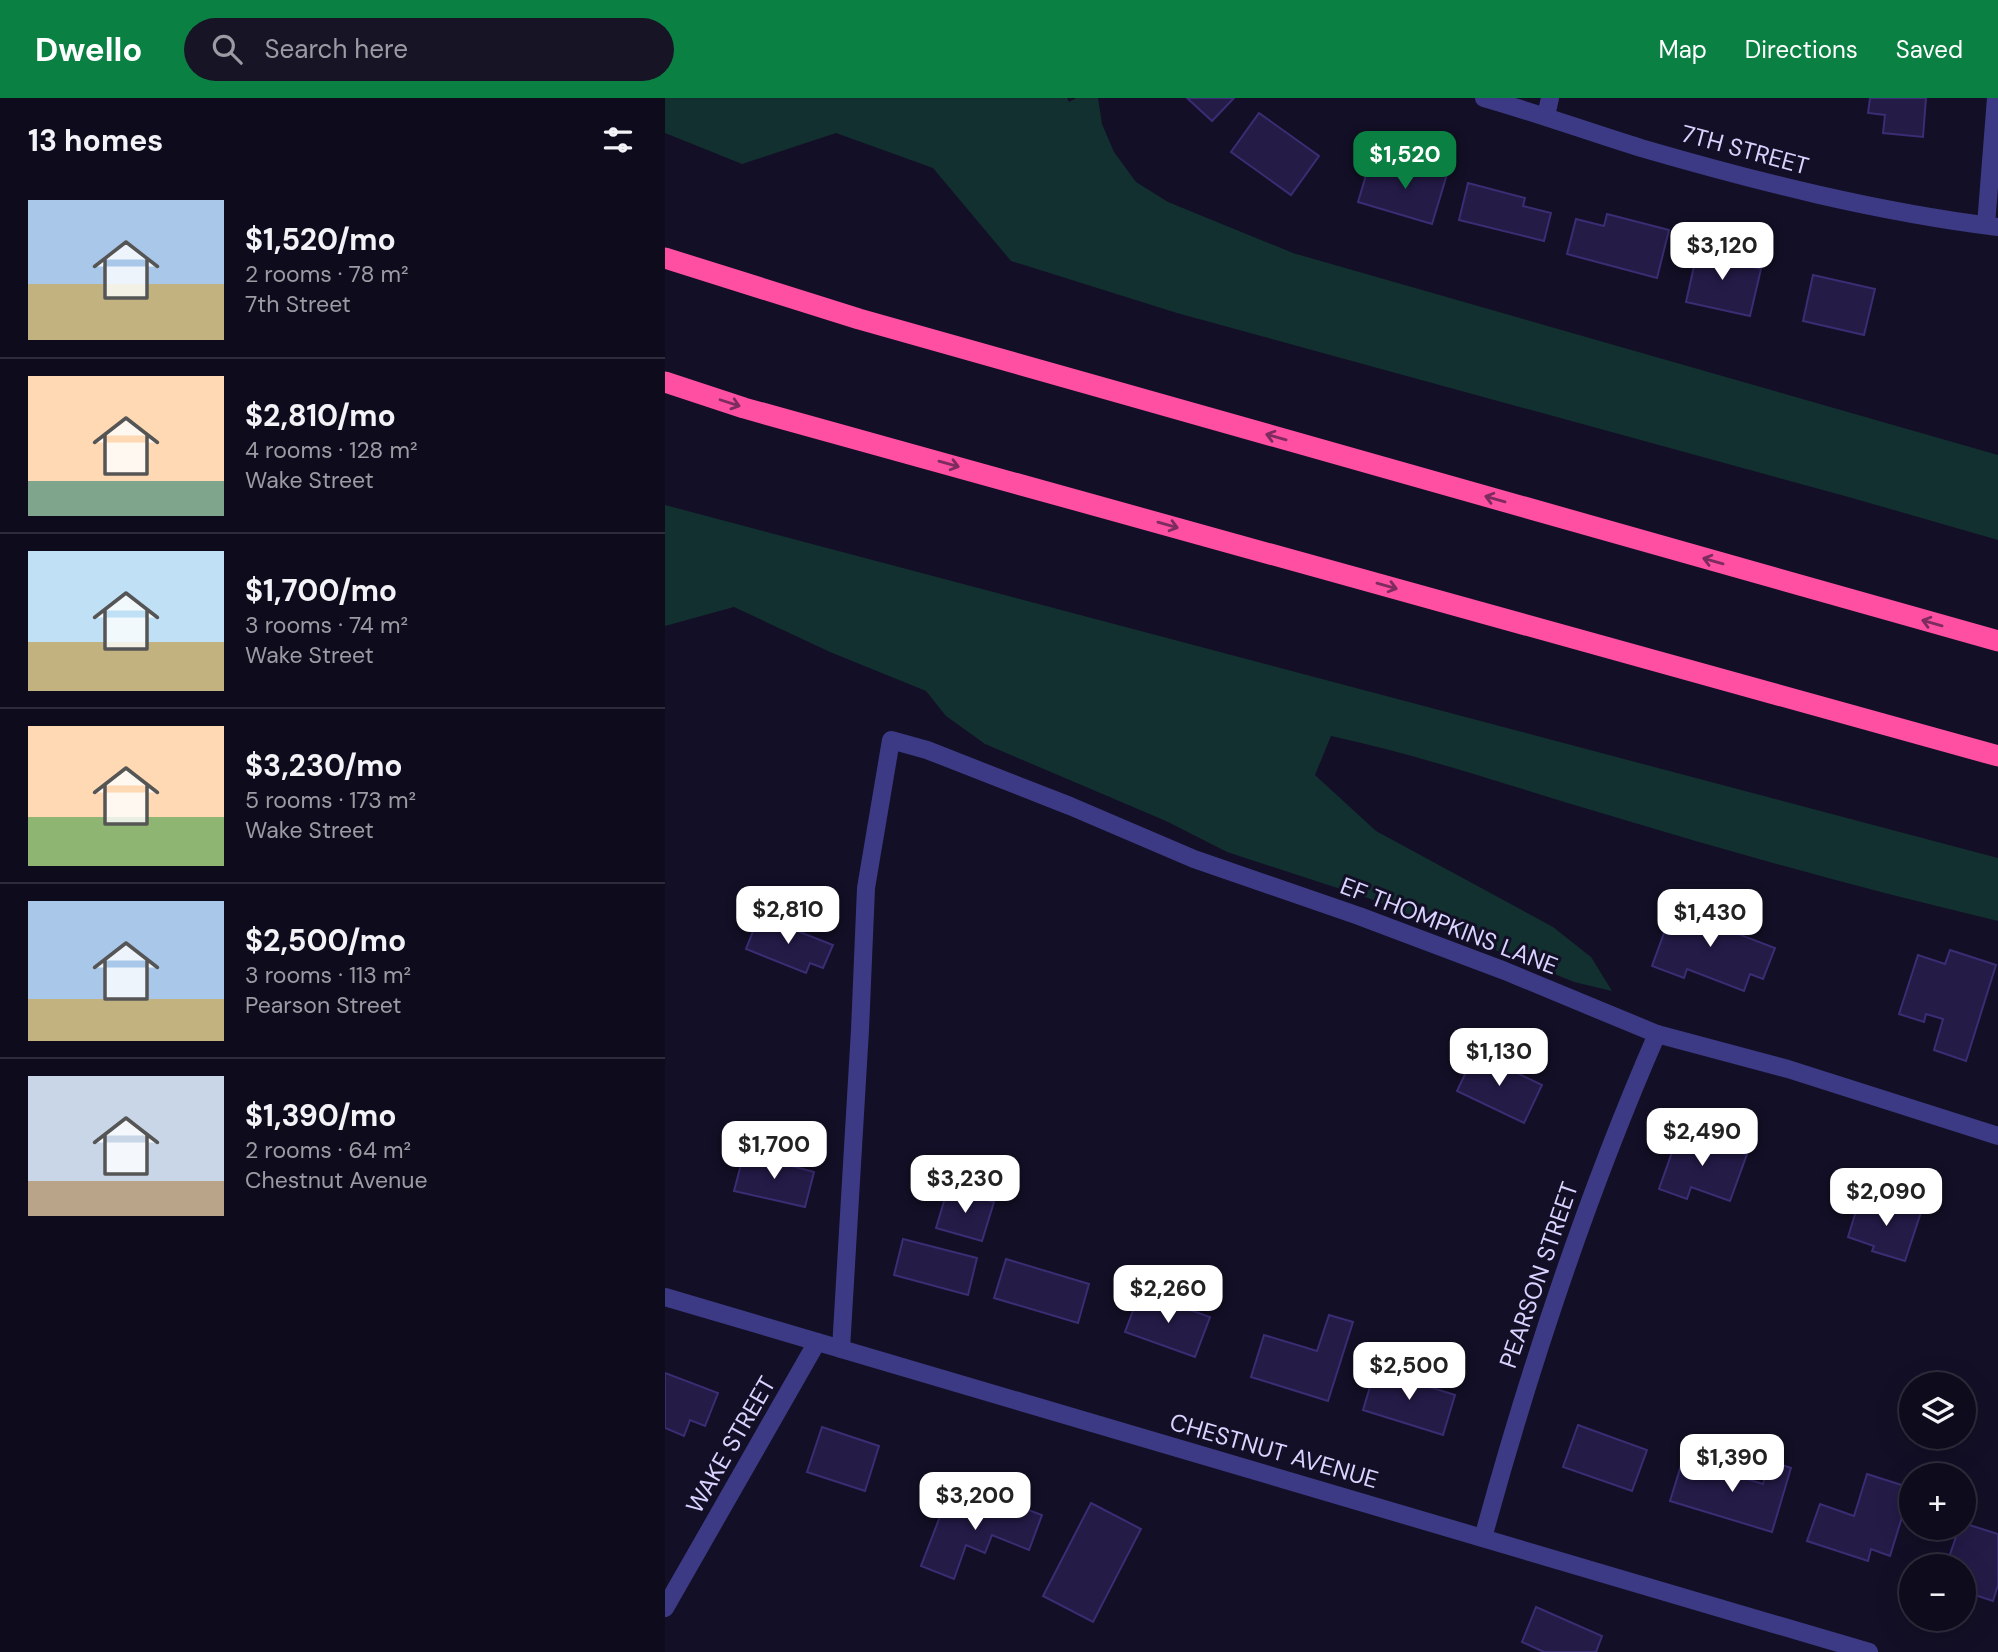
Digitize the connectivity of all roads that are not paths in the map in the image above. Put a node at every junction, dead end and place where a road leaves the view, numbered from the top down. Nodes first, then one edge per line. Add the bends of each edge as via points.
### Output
1 (1484, 98) edge
2 (1996, 98) edge
3 (1548, 107) edge
4 (1992, 226) edge
5 (665, 258) edge
6 (665, 382) edge
7 (1998, 641) edge
8 (1998, 755) edge
9 (1657, 1034) junction
10 (1998, 1136) edge
11 (665, 1297) edge
12 (817, 1342) junction
13 (841, 1349) junction
14 (1483, 1538) junction
15 (665, 1608) edge
16 (1869, 1652) edge

1 - 3 street, 7TH STREET
2 - 4 street
3 - 4 street, 7TH STREET via 1640,148 1824,196 1920,217
7 -> 5 highway via 859,319
6 -> 8 highway via 744,408
9 - 10 street, EF THOMPKINS LANE via 1788,1069
9 - 13 street, EF THOMPKINS LANE via 1504,971 1206,863 927,750 891,740 866,888
9 - 14 street, PEARSON STREET via 1580,1223
11 - 12 street, CHESTNUT AVENUE
12 - 13 street, CHESTNUT AVENUE
12 - 15 street, WAKE STREET
13 - 14 street, CHESTNUT AVENUE
14 - 16 street, CHESTNUT AVENUE

